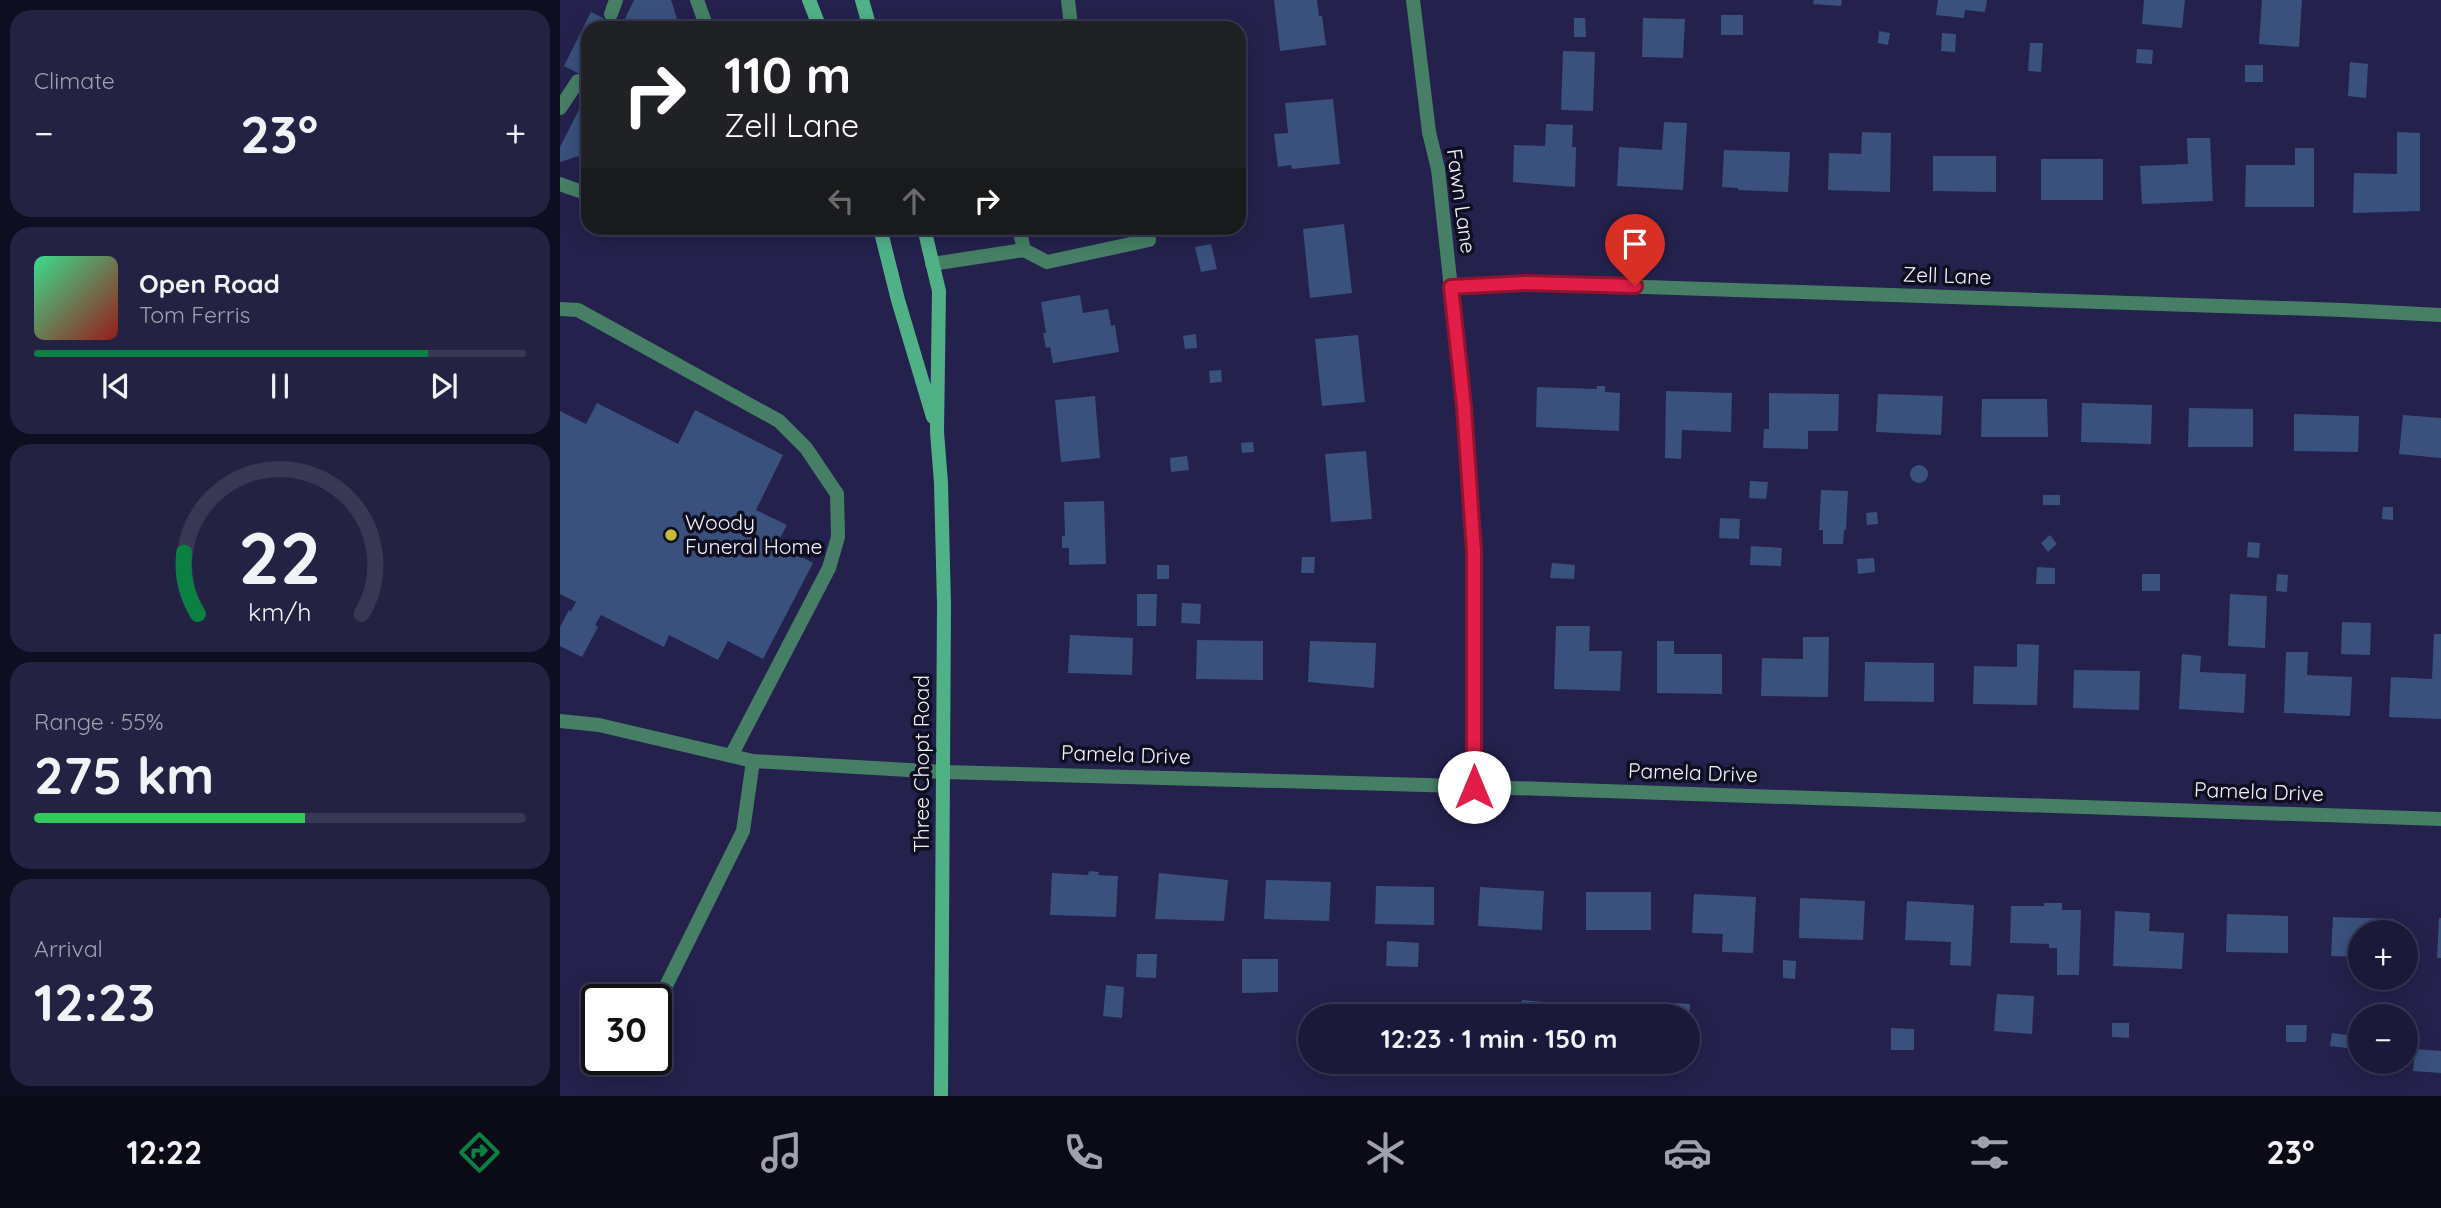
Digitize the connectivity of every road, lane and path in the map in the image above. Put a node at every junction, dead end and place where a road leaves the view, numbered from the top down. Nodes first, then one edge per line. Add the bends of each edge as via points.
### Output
1 (697, 0) edge
2 (809, 0) edge
3 (862, 0) edge
4 (1068, 0) edge
5 (1413, 0) edge
6 (704, 21) edge
7 (817, 21) edge
8 (868, 21) edge
9 (1070, 21) edge
10 (578, 81) dead end
11 (560, 108) edge
12 (560, 184) edge
13 (581, 192) edge
14 (882, 235) edge
15 (926, 235) edge
16 (1021, 235) edge
17 (1148, 235) edge
18 (1024, 250) junction
19 (932, 264) junction
20 (1451, 287) junction
21 (560, 309) edge
22 (2441, 315) edge
23 (937, 432) junction
24 (560, 720) edge
25 (731, 756) junction
26 (753, 761) junction
27 (943, 772) junction
28 (1474, 787) junction
29 (2441, 819) edge
30 (667, 984) edge
31 (941, 1096) edge

1 - 6 street
2 - 7 main road
3 - 8 main road
4 - 9 street
5 - 20 street, Fawn Lane
10 - 11 street
12 - 13 street
14 - 23 main road, Three Chopt Road
15 - 19 main road, Three Chopt Road
16 - 18 street
17 - 18 street via 1149,240 1048,262
18 - 19 street
19 - 23 main road, Three Chopt Road via 939,291
20 - 22 street, Zell Lane via 1526,283
20 - 28 street, Fawn Lane via 1474,552
21 - 25 street via 578,310 779,421 806,448 837,494 838,537 829,568
23 - 27 main road, Three Chopt Road via 944,605
24 - 25 street, Pamela Drive
25 - 26 street, Pamela Drive
26 - 27 street, Pamela Drive
26 - 30 street via 743,831
27 - 28 street, Pamela Drive
27 - 31 main road, Three Chopt Road
28 - 29 street, Pamela Drive

